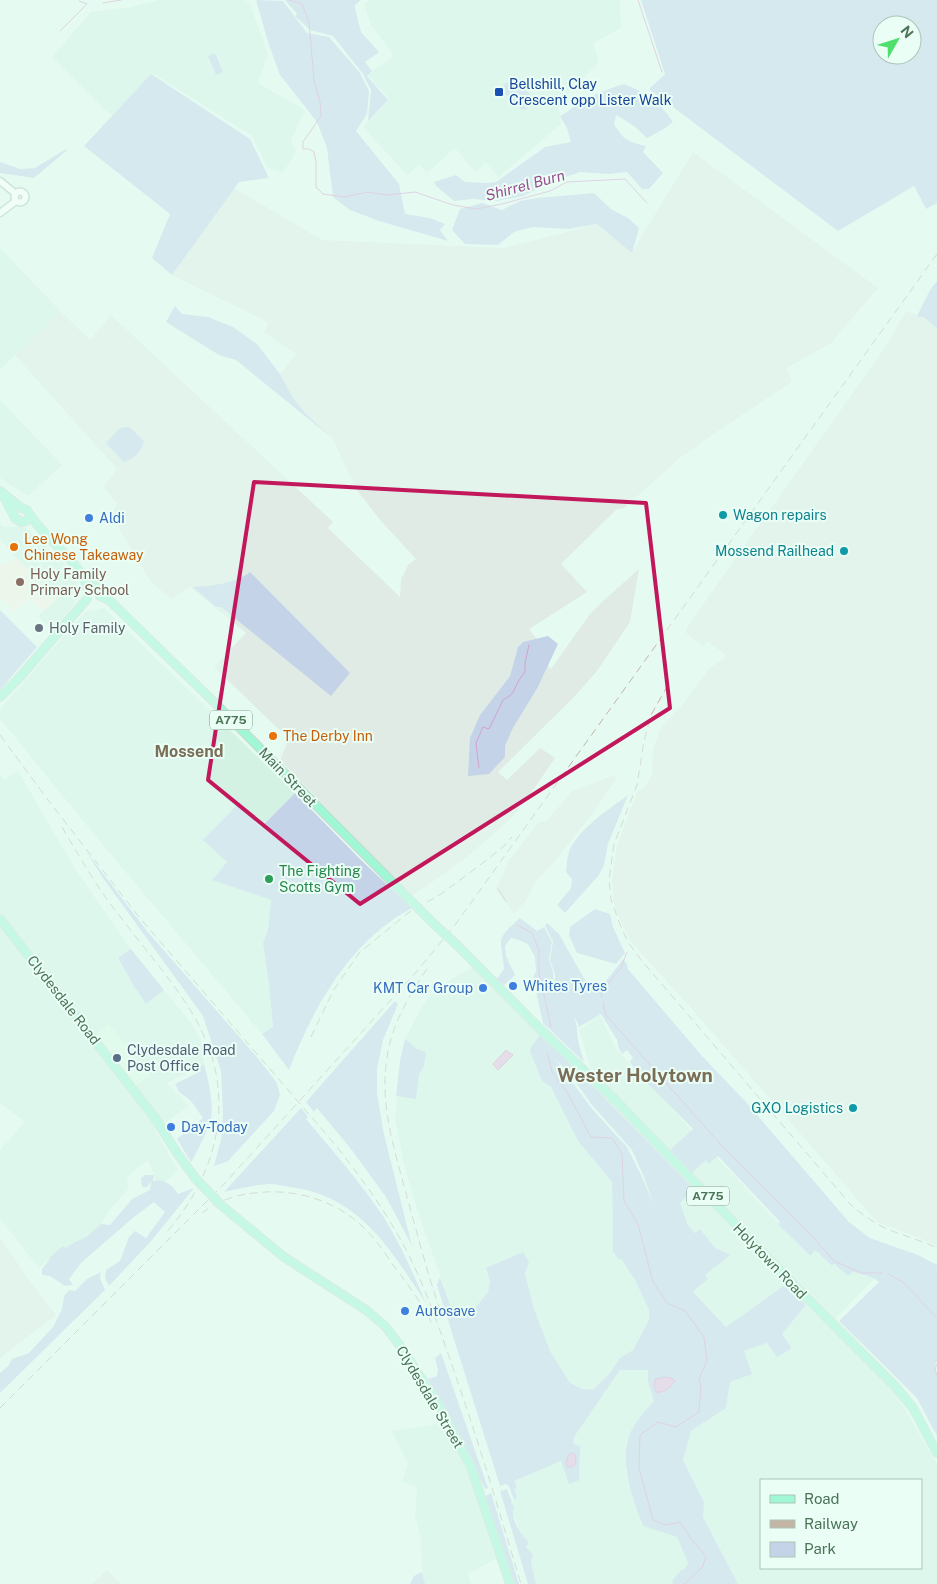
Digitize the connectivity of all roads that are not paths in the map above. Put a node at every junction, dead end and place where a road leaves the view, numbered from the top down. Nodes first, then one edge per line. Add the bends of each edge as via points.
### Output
1 (0, 180) edge
2 (0, 213) edge
3 (0, 491) edge
4 (21, 508) junction
5 (15, 516) junction
6 (27, 518) junction
7 (88, 587) junction
8 (100, 596) junction
9 (87, 599) junction
10 (0, 697) edge
11 (0, 919) edge
12 (474, 963) joint
13 (222, 1206) joint
14 (937, 1453) edge
15 (510, 1584) edge

1 - 2 street via 16,198
3 - 4 main road
3 - 5 main road
4 - 5 main road
4 - 6 main road via 27,510
5 - 6 main road via 18,521
6 - 7 main road via 80,571
7 - 8 main road via 97,587
7 - 9 main road via 84,593
8 - 9 main road via 94,601
8 - 12 main road, Main Street / A775, bridge via 109,600 216,704
9 - 10 main road
11 - 13 main road, Clydesdale Road, bridge via 155,1118 196,1179
12 - 14 main road, Holytown Road / A775 via 614,1098 895,1386 913,1408
13 - 15 main road, Clydesdale Street via 289,1261 371,1314 402,1347 436,1401 471,1467

